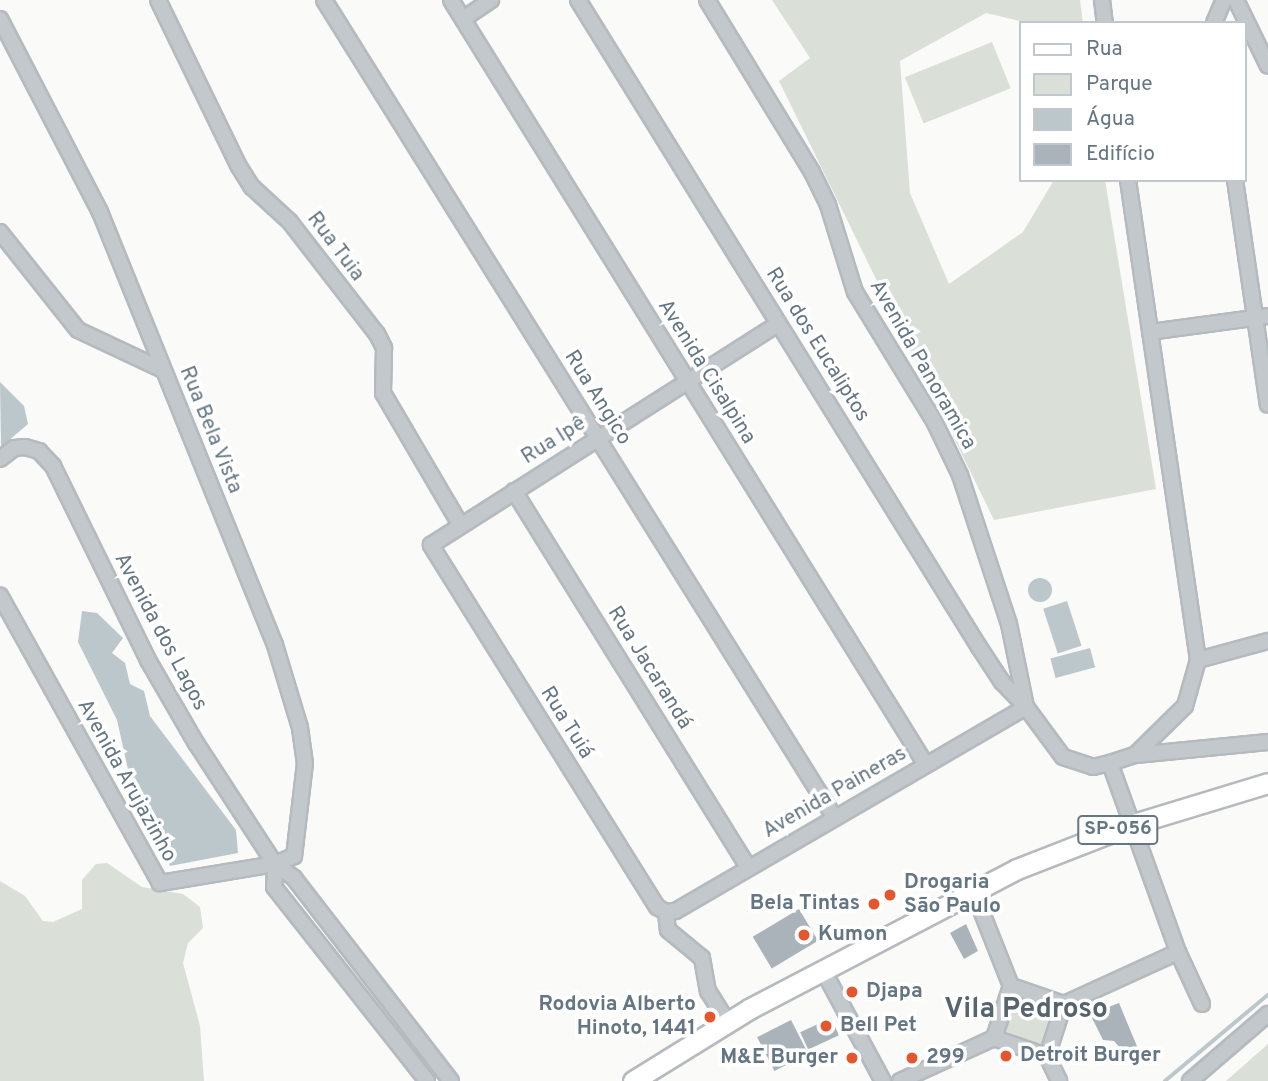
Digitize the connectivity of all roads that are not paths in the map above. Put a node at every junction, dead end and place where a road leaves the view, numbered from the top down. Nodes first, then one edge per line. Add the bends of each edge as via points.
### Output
1 (158, 0) edge
2 (324, 0) edge
3 (452, 0) edge
4 (491, 0) edge
5 (578, 0) edge
6 (707, 0) edge
7 (1102, 0) edge
8 (1223, 0) edge
9 (1236, 0) edge
10 (0, 19) edge
11 (463, 19) junction
12 (1105, 21) edge
13 (1215, 21) edge
14 (1246, 21) edge
15 (1247, 23) edge
16 (1268, 66) edge
17 (1128, 182) edge
18 (1235, 182) edge
19 (0, 232) edge
20 (1262, 317) edge
21 (778, 324) junction
22 (1150, 332) junction
23 (163, 370) junction
24 (687, 382) junction
25 (1268, 405) edge
26 (597, 438) junction
27 (0, 459) edge
28 (514, 491) junction
29 (460, 524) junction
30 (433, 554) joint
31 (0, 596) edge
32 (1268, 641) edge
33 (1198, 660) junction
34 (1026, 707) junction
35 (1268, 742) edge
36 (1135, 755) junction
37 (1110, 763) junction
38 (926, 765) junction
39 (1268, 783) edge
40 (835, 818) junction
41 (1130, 825) junction
42 (275, 864) junction
43 (749, 868) junction
44 (973, 890) junction
45 (666, 912) junction
46 (1178, 952) junction
47 (824, 971) junction
48 (1011, 986) junction
49 (1064, 1004) junction
50 (1202, 1004) dead end
51 (1268, 1014) edge
52 (727, 1021) junction
53 (994, 1038) junction
54 (1046, 1056) junction
55 (427, 1081) edge
56 (451, 1081) edge
57 (633, 1081) edge
58 (883, 1081) edge
59 (900, 1081) edge
60 (1059, 1081) edge
61 (1190, 1081) edge

1 - 29 street, Rua Tuia via 252,187 290,222 377,334 384,348 383,393
2 - 26 street, Rua Angico
3 - 11 street, Avenida Cisalpina
4 - 11 street
5 - 21 street, Rua dos Eucaliptos
6 - 34 street, Avenida Panoramica via 812,172 828,205 855,292 934,422 960,475 1009,624
7 - 12 street
8 - 13 street
9 - 14 street
10 - 23 street, Rua Bela Vista via 100,212
11 - 24 street, Avenida Cisalpina
15 - 16 street
17 - 22 street
18 - 20 street
19 - 23 street via 78,330
20 - 22 street
20 - 25 street
21 - 24 street, Rua Ipê
21 - 34 street, Rua dos Eucaliptos via 979,648
22 - 33 street
23 - 42 street, Rua Bela Vista via 275,645 300,728 304,794 295,854
24 - 26 street, Rua Ipê
24 - 38 street, Avenida Cisalpina
26 - 28 street, Rua Ipê
26 - 40 street, Rua Angico
27 - 42 street, Avenida dos Lagos via 14,448 25,447 39,451 53,466 148,660
28 - 29 street, Rua Ipê
28 - 43 street, Rua Jacarandá
29 - 30 street, Rua Ipê via 436,538
30 - 45 street, Rua Tuiá via 657,907
31 - 42 street, Avenida Arujazinho via 153,876 169,884
32 - 33 street
33 - 36 street via 1185,706
34 - 37 street, Avenida Panoramica via 1063,757 1093,767
34 - 38 street, Avenida Paineras
35 - 36 street
36 - 37 street
37 - 41 street
38 - 40 street, Avenida Paineras
39 - 41 main road, SP-056
40 - 43 street, Avenida Paineras
41 - 44 main road, SP-056
41 - 46 street
42 - 55 street via 274,887
42 - 56 street via 294,878
43 - 45 street, Avenida Paineras
44 - 47 main road, SP-056
44 - 48 street
45 - 52 street, Rua Tuiá via 668,930 702,958 708,991
46 - 49 street
46 - 50 street
47 - 52 main road, SP-056
47 - 58 street
48 - 49 street
48 - 53 street
49 - 54 street
51 - 61 street
52 - 57 main road, SP-056
53 - 54 street
53 - 59 street
54 - 60 street

